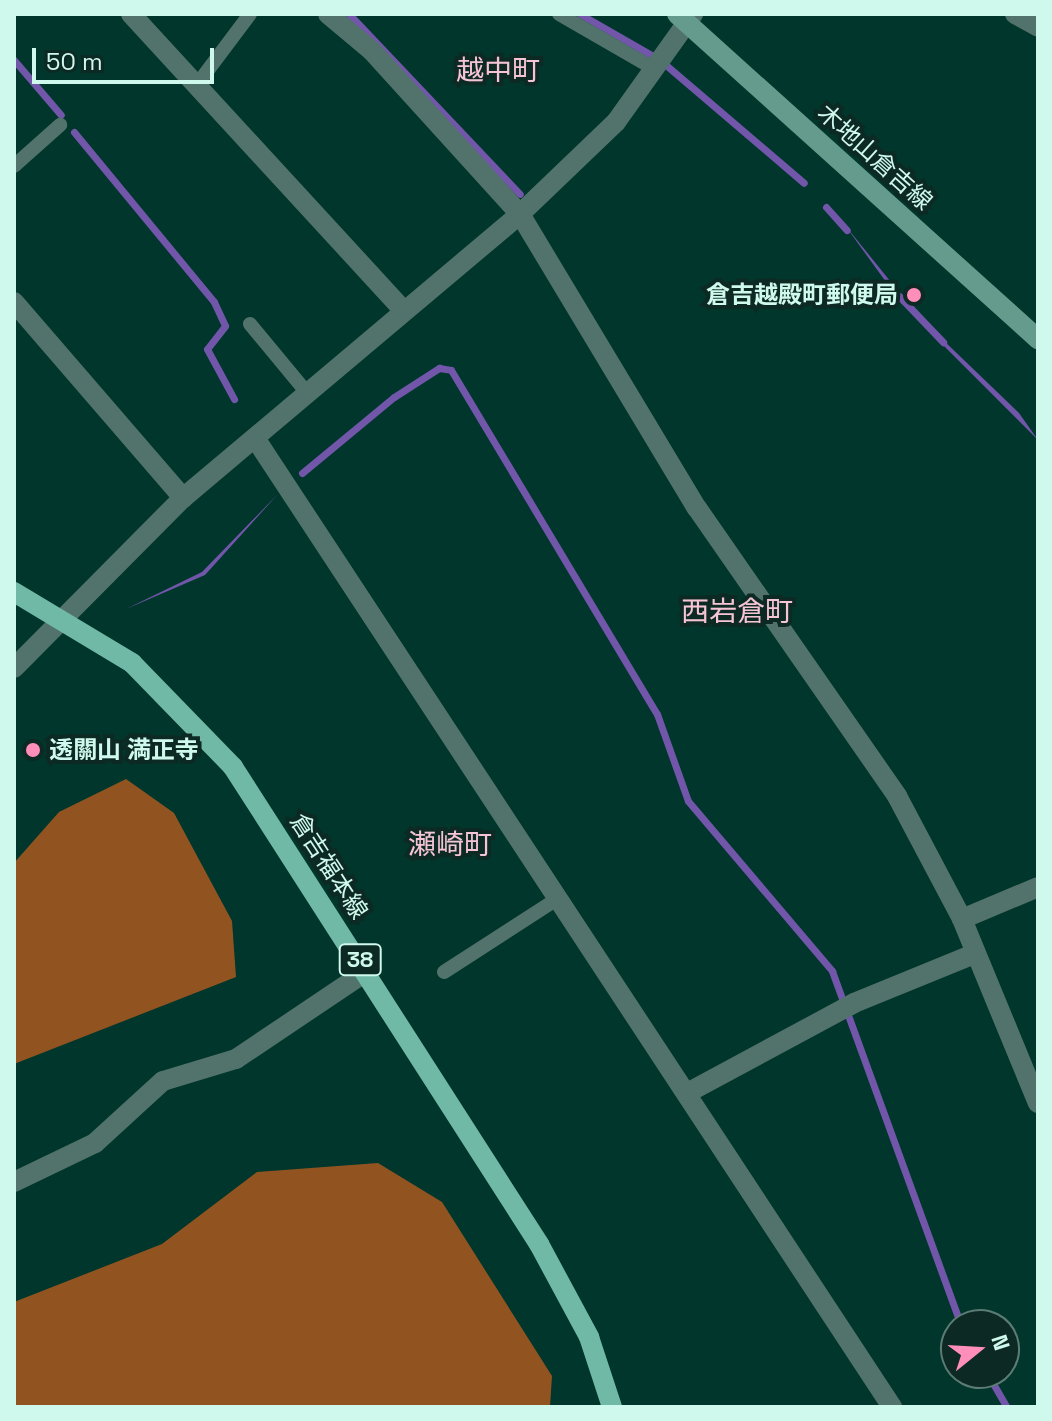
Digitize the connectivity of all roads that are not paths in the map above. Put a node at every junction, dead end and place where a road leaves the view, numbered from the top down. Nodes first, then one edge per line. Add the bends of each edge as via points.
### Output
1 (131, 14) edge
2 (250, 14) edge
3 (328, 14) edge
4 (559, 14) edge
5 (1015, 14) edge
6 (686, 17) edge
7 (1038, 27) edge
8 (653, 68) junction
9 (196, 86) junction
10 (60, 125) dead end
11 (14, 166) edge
12 (520, 214) junction
13 (14, 302) edge
14 (404, 311) junction
15 (250, 324) dead end
16 (1038, 339) edge
17 (307, 393) junction
18 (255, 438) junction
19 (183, 498) junction
20 (14, 592) edge
21 (60, 616) junction
22 (14, 668) edge
23 (1038, 887) edge
24 (560, 897) junction
25 (962, 919) junction
26 (974, 954) junction
27 (367, 971) junction
28 (444, 972) dead end
29 (689, 1092) junction
30 (1038, 1103) edge
31 (14, 1182) edge
32 (612, 1407) edge
33 (892, 1407) edge

1 - 9 street
2 - 9 lane
3 - 12 street via 372,51
4 - 8 lane
5 - 7 street
6 - 8 street
6 - 16 main road, 木地山倉吉線
8 - 12 street via 616,122
9 - 14 street
10 - 11 lane
12 - 14 street
12 - 25 street via 697,508 897,796
13 - 19 street
14 - 17 street
15 - 17 lane
17 - 18 street
18 - 19 street
18 - 24 street
19 - 21 street
20 - 21 main road, 倉吉福本線 / 38
21 - 22 street
21 - 27 main road, 倉吉福本線 / 38 via 132,663 203,730
23 - 25 street
24 - 28 lane
24 - 29 street
25 - 26 street
26 - 29 street via 854,1003
26 - 30 street
27 - 31 street via 236,1059 163,1081 95,1143
27 - 32 main road, 倉吉福本線 / 38 via 539,1244 589,1337
29 - 33 street

